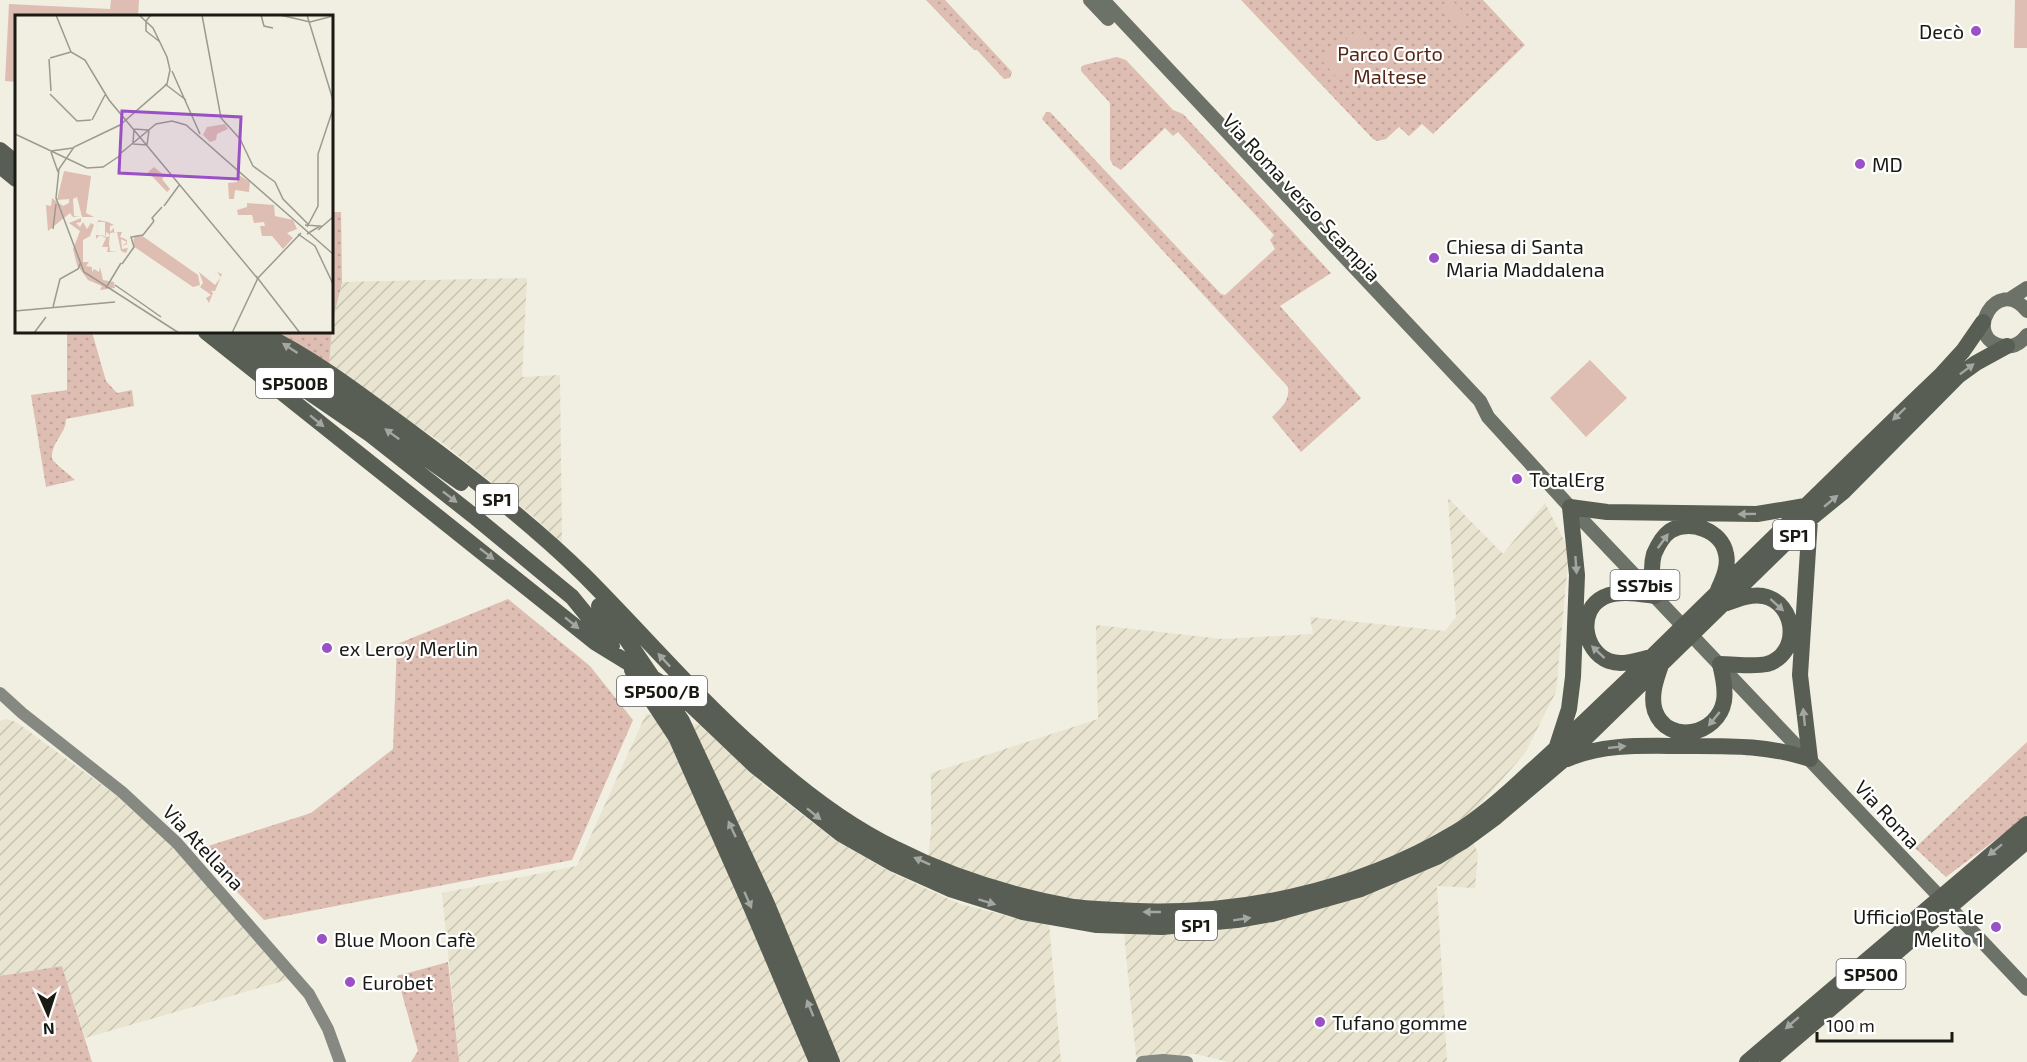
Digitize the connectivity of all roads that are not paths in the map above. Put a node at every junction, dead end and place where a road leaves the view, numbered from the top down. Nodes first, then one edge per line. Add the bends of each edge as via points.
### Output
1 (1090, 0) edge
2 (1103, 0) edge
3 (0, 150) edge
4 (15, 162) edge
5 (0, 166) edge
6 (15, 178) edge
7 (2027, 288) edge
8 (2010, 299) junction
9 (2027, 311) edge
10 (1983, 322) junction
11 (207, 333) edge
12 (221, 333) edge
13 (242, 333) edge
14 (261, 333) edge
15 (2027, 335) edge
16 (2007, 346) junction
17 (365, 415) joint
18 (1488, 417) junction
19 (371, 435) joint
20 (1569, 507) junction
21 (1808, 513) junction
22 (1655, 596) junction
23 (1714, 604) junction
24 (1657, 660) junction
25 (1720, 664) junction
26 (0, 693) edge
27 (1558, 755) junction
28 (1810, 759) junction
29 (2027, 824) edge
30 (2027, 841) edge
31 (1969, 881) junction
32 (2027, 989) edge
33 (340, 1062) edge
34 (817, 1062) edge
35 (832, 1062) edge
36 (1142, 1062) edge
37 (1187, 1062) edge
38 (1747, 1062) edge
39 (1768, 1062) edge

1 - 18 main road, Via Roma verso Scampia via 1473,407
2 - 18 main road, Via Roma verso Scampia via 1480,401
3 - 4 highway
5 - 6 highway
7 - 8 main road
8 - 9 main road
8 - 10 main road via 1989,308
10 - 16 main road via 1987,336
10 -> 21 highway, SP1 via 1942,374
11 -> 27 highway, SP1 via 596,643 692,706 755,766 828,824 894,864 978,899 1045,917 1129,927 1197,924 1272,914 1361,889 1437,856 1496,818
12 - 19 highway, SP500B
13 - 17 highway, SP500B
27 -> 14 highway, SP1 via 1461,830 1398,863 1281,899 1208,910 1152,913 1079,908 944,871 851,824 800,787 705,702 583,575 530,526 355,390
15 - 16 main road
21 -> 16 highway, SP1 via 1843,492 1958,376
35 -> 17 highway, SP500/B via 767,904 682,721 625,637 583,587 486,502
18 - 20 main road, Via Roma verso Scampia / SS7bis
19 -> 34 highway, SP500/B via 572,597 638,677 676,737
21 -> 20 highway via 1607,512
20 - 22 main road, Via Roma verso Scampia / SS7bis
20 -> 27 highway via 1576,575 1573,677
21 - 23 highway, SP1
28 -> 21 highway via 1800,675
22 -> 23 highway via 1652,571 1659,543 1670,531 1699,527 1720,540 1726,551 1727,562
24 -> 22 highway via 1609,661 1590,645 1586,624 1589,612 1604,597 1629,593
22 - 25 main road, Via Roma verso Scampia / SS7bis
23 - 24 highway, SP1
23 -> 25 highway via 1762,596 1776,601 1791,623 1789,645 1781,657 1767,663
25 -> 24 highway via 1724,703 1717,719 1691,734 1669,727 1655,710
24 - 27 highway, SP1
25 - 28 main road, Via Roma
26 - 33 main road, Via Atellana via 122,792 177,843 309,994
27 -> 28 highway via 1627,746 1750,746
28 - 32 main road, Via Roma
29 -> 31 highway, SP500
30 - 31 highway, SP500
31 -> 38 highway, SP500
31 - 39 highway, SP500
36 - 37 main road

